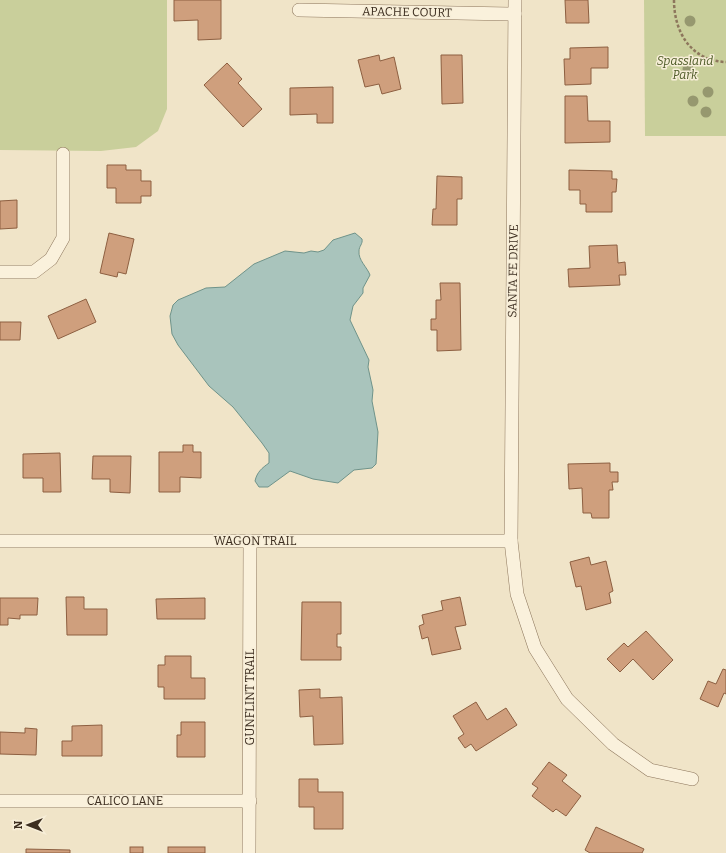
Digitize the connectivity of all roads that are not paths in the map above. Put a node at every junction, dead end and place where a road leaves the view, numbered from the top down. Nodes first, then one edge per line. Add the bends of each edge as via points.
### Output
1 (515, 0) edge
2 (299, 10) dead end
3 (515, 14) junction
4 (63, 154) dead end
5 (0, 272) edge
6 (0, 541) edge
7 (250, 541) junction
8 (511, 541) junction
9 (692, 779) dead end
10 (0, 801) edge
11 (250, 801) junction
12 (249, 853) edge

1 - 3 street, SANTA FE DRIVE
2 - 3 street, APACHE COURT
3 - 8 street, SANTA FE DRIVE
4 - 5 street via 63,238 51,259 34,272
6 - 7 street, WAGON TRAIL
7 - 8 street, WAGON TRAIL
7 - 11 street, GUNFLINT TRAIL
8 - 9 street, SANTA FE DRIVE via 518,594 535,648 567,699 613,744 650,770
10 - 11 street, CALICO LANE
11 - 12 street, GUNFLINT TRAIL

